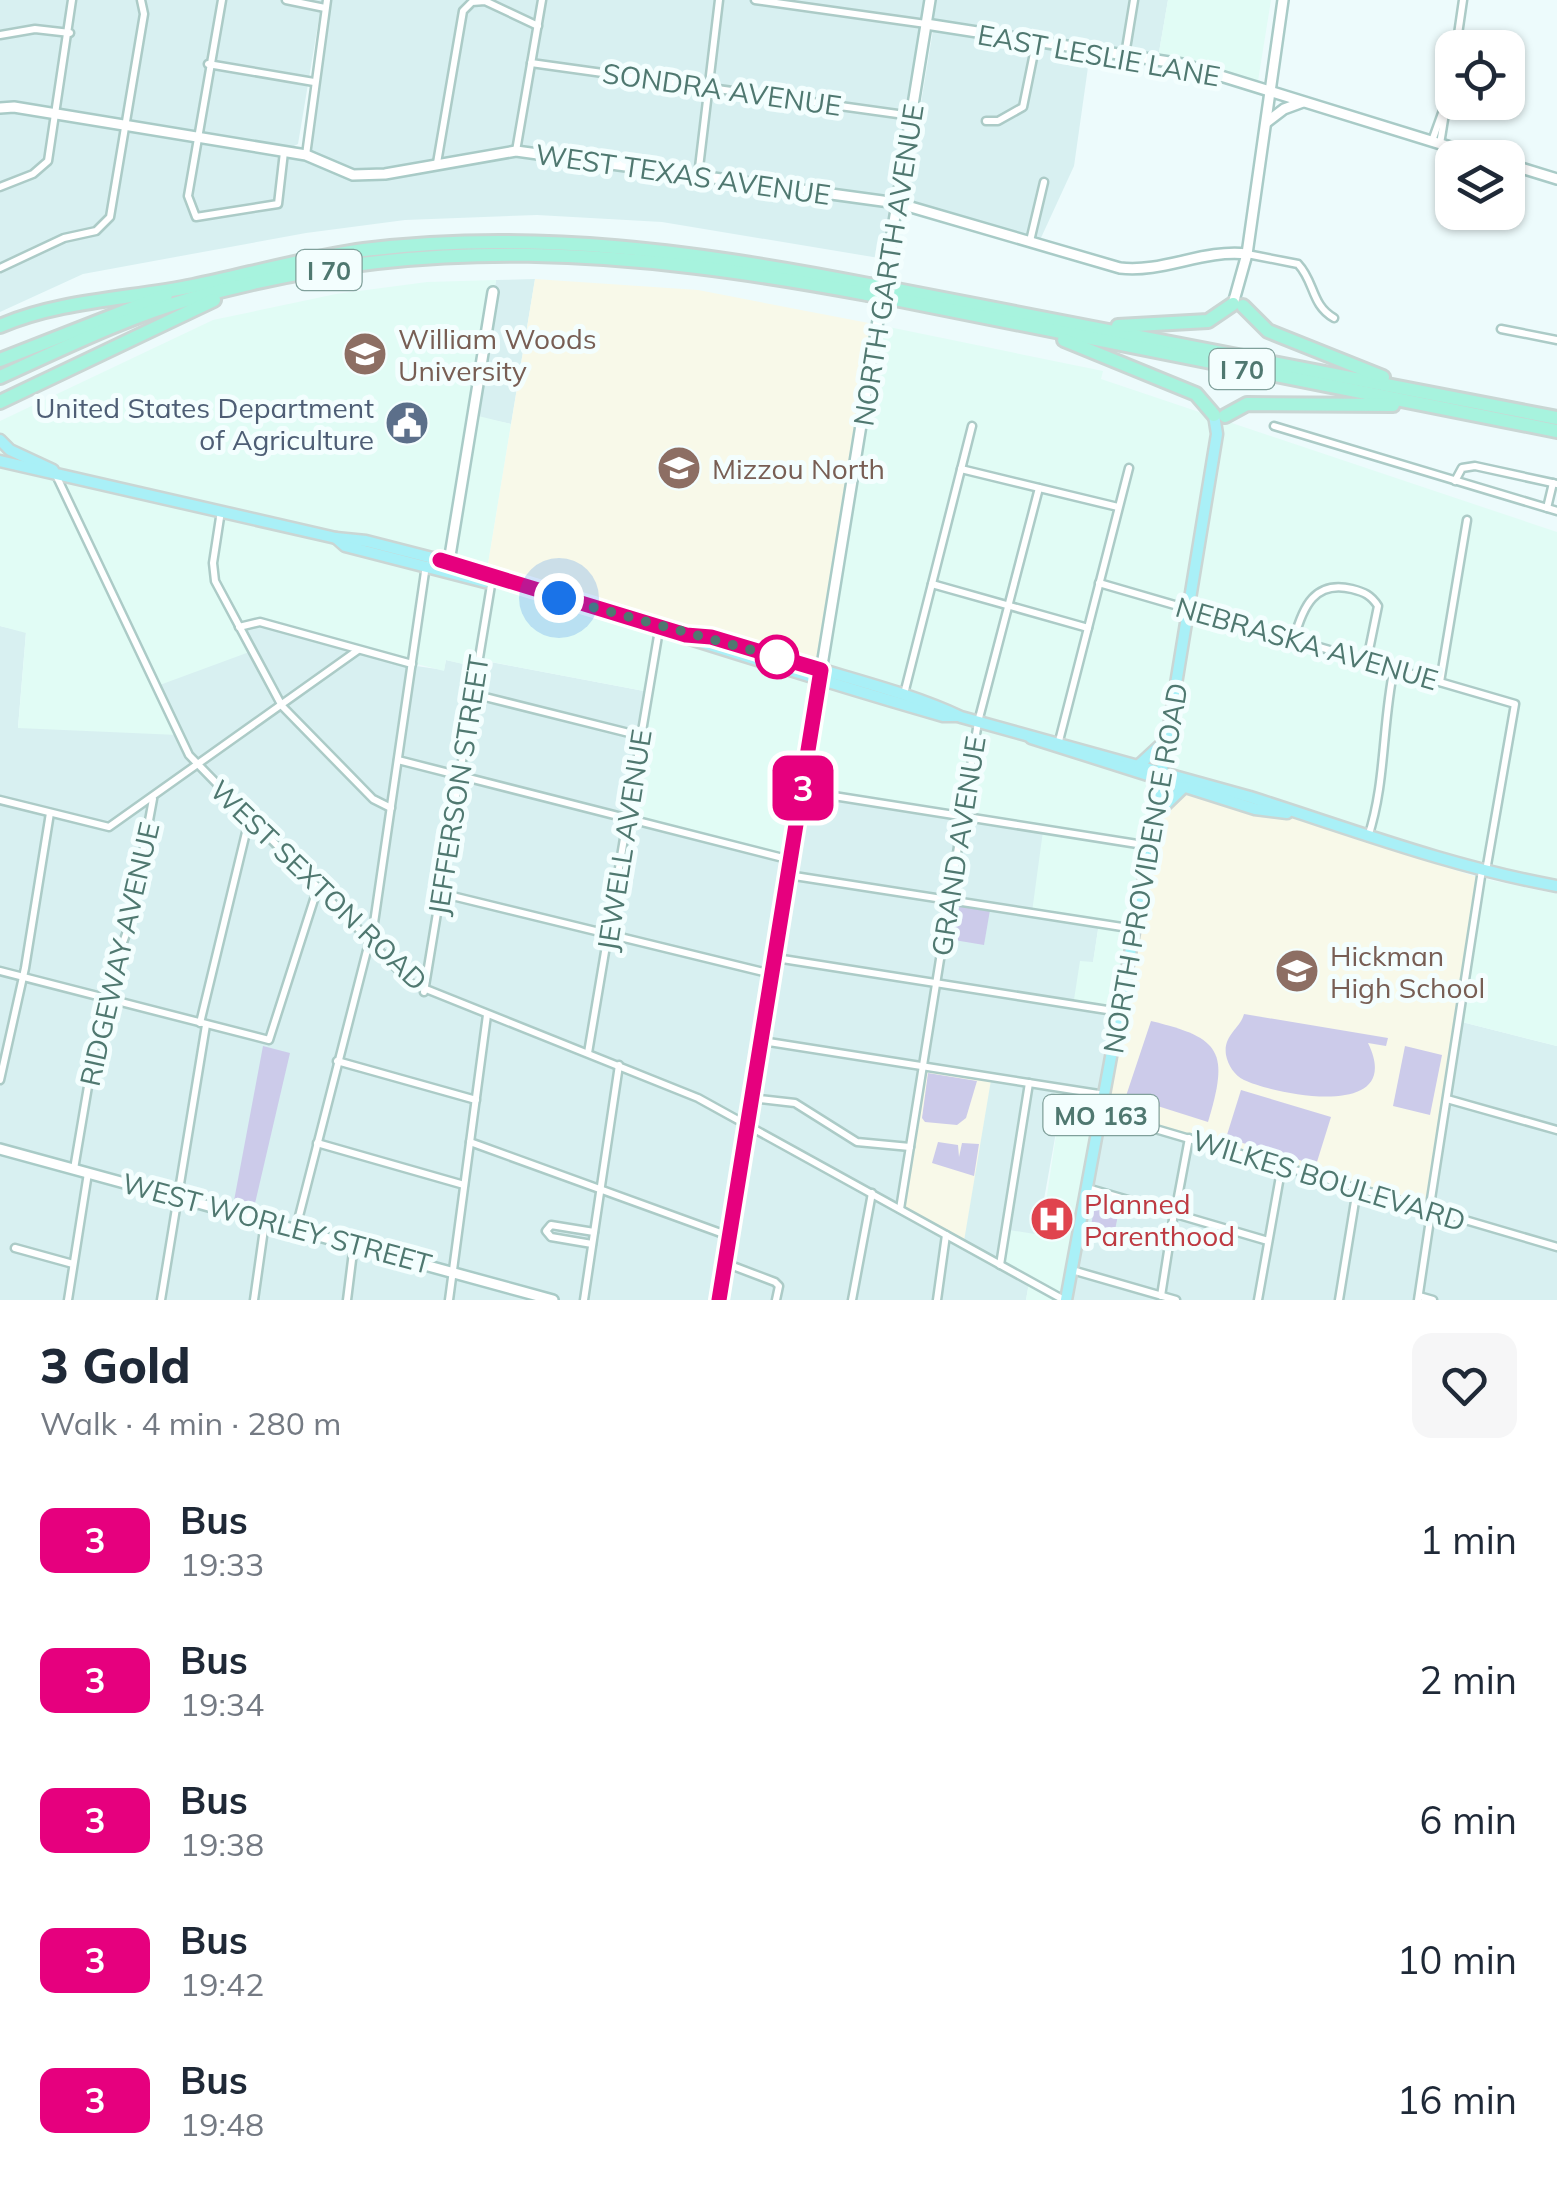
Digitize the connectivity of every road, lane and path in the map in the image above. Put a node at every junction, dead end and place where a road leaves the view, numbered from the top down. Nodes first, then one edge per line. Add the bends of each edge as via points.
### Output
1 (72, 0) edge
2 (141, 0) edge
3 (222, 0) edge
4 (286, 0) edge
5 (542, 0) edge
6 (718, 0) edge
7 (755, 0) edge
8 (930, 0) edge
9 (1134, 0) edge
10 (1283, 0) edge
11 (1464, 0) edge
12 (326, 4) edge
13 (926, 24) junction
14 (538, 26) junction
15 (1459, 30) edge
16 (70, 33) junction
17 (0, 35) edge
18 (1036, 43) junction
19 (1125, 55) junction
20 (531, 63) junction
21 (208, 64) junction
22 (314, 82) junction
23 (708, 87) junction
24 (1272, 92) junction
25 (1303, 102) junction
26 (0, 108) edge
27 (56, 113) junction
28 (913, 116) junction
29 (986, 122) dead end
30 (1267, 122) junction
31 (127, 125) junction
32 (200, 138) junction
33 (1435, 142) edge
34 (516, 151) junction
35 (284, 152) junction
36 (306, 155) junction
37 (437, 163) junction
38 (1525, 169) edge
39 (698, 176) junction
40 (1557, 178) edge
41 (1044, 182) dead end
42 (0, 187) edge
43 (897, 203) junction
44 (1030, 240) junction
45 (1247, 254) junction
46 (0, 268) edge
47 (255, 284) junction
48 (192, 286) junction
49 (868, 289) junction
50 (493, 292) dead end
51 (896, 295) junction
52 (1238, 305) junction
53 (1334, 318) dead end
54 (1056, 320) junction
55 (0, 326) edge
56 (1034, 328) junction
57 (1502, 328) dead end
58 (1557, 340) edge
59 (0, 360) edge
60 (0, 378) edge
61 (1423, 392) junction
62 (0, 402) edge
63 (1450, 410) junction
64 (1220, 416) junction
65 (1557, 418) edge
66 (972, 426) dead end
67 (1274, 426) dead end
68 (1557, 431) edge
69 (0, 440) edge
70 (0, 461) edge
71 (1128, 468) dead end
72 (961, 469) junction
73 (53, 470) junction
74 (1455, 481) junction
75 (1555, 484) edge
76 (1039, 488) junction
77 (1118, 507) junction
78 (1547, 508) junction
79 (221, 510) junction
80 (1557, 511) edge
81 (1467, 520) dead end
82 (336, 538) junction
83 (426, 565) junction
84 (449, 567) junction
85 (492, 579) junction
86 (1100, 583) junction
87 (932, 584) junction
88 (1010, 606) junction
89 (1189, 608) junction
90 (239, 627) junction
91 (659, 627) junction
92 (1088, 628) junction
93 (1294, 638) junction
94 (358, 650) junction
95 (1367, 660) junction
96 (412, 664) junction
97 (1394, 668) junction
98 (820, 675) junction
99 (1440, 682) junction
100 (473, 694) junction
101 (903, 695) junction
102 (282, 706) junction
103 (958, 716) junction
104 (978, 722) junction
105 (641, 736) junction
106 (1028, 736) junction
107 (1166, 739) junction
108 (1059, 741) junction
109 (398, 760) junction
110 (1139, 765) junction
111 (198, 766) junction
112 (1160, 776) junction
113 (459, 778) junction
114 (1184, 787) junction
115 (802, 791) junction
116 (153, 798) junction
117 (0, 800) edge
118 (391, 808) junction
119 (50, 813) junction
120 (1288, 813) junction
121 (963, 815) junction
122 (1154, 816) junction
123 (250, 819) junction
124 (627, 820) junction
125 (1368, 837) junction
126 (1150, 846) junction
127 (791, 860) junction
128 (1484, 870) junction
129 (788, 875) junction
130 (1557, 886) edge
131 (318, 888) junction
132 (440, 893) junction
133 (950, 900) junction
134 (1136, 929) junction
135 (610, 935) junction
136 (367, 938) junction
137 (776, 958) junction
138 (0, 971) edge
139 (773, 975) junction
140 (22, 976) junction
141 (936, 983) junction
142 (424, 992) junction
143 (104, 998) junction
144 (1121, 1012) junction
145 (487, 1015) junction
146 (203, 1024) junction
147 (762, 1041) junction
148 (588, 1053) junction
149 (337, 1061) junction
150 (619, 1065) junction
151 (923, 1066) junction
152 (0, 1080) edge
153 (1029, 1083) junction
154 (1105, 1095) junction
155 (752, 1098) junction
156 (1446, 1099) junction
157 (476, 1100) junction
158 (1102, 1113) junction
159 (748, 1124) junction
160 (1557, 1130) edge
161 (1189, 1138) junction
162 (470, 1142) junction
163 (317, 1143) junction
164 (910, 1147) junction
165 (0, 1149) edge
166 (1282, 1166) junction
167 (74, 1169) junction
168 (88, 1172) junction
169 (464, 1185) junction
170 (600, 1188) junction
171 (1086, 1188) junction
172 (1357, 1189) junction
173 (872, 1193) junction
174 (177, 1196) junction
175 (900, 1209) junction
176 (1430, 1212) junction
177 (1175, 1213) junction
178 (265, 1220) junction
179 (296, 1228) junction
180 (594, 1232) junction
181 (946, 1235) junction
182 (729, 1236) junction
183 (1268, 1241) junction
184 (354, 1244) junction
185 (592, 1244) junction
186 (1557, 1247) edge
187 (15, 1248) dead end
188 (73, 1264) junction
189 (725, 1264) junction
190 (1000, 1265) junction
191 (1071, 1269) junction
192 (453, 1271) junction
193 (1161, 1298) edge
194 (1418, 1298) edge
195 (68, 1300) edge
196 (161, 1300) edge
197 (254, 1300) edge
198 (346, 1300) edge
199 (450, 1300) edge
200 (553, 1300) edge
201 (584, 1300) edge
202 (719, 1300) edge
203 (776, 1300) edge
204 (852, 1300) edge
205 (936, 1300) edge
206 (1065, 1300) edge
207 (1176, 1300) edge
208 (1258, 1300) edge
209 (1339, 1300) edge
210 (1432, 1300) edge

1 - 16 street
2 - 31 street
3 - 21 street
4 - 12 street
5 - 14 street
6 - 23 street
7 - 13 street
8 - 13 street, NORTH GARTH AVENUE
9 - 19 street
10 - 24 street
11 - 15 street
12 - 22 street
13 - 18 street, EAST LESLIE LANE
13 - 28 street, NORTH GARTH AVENUE
14 - 20 street
14 - 37 street via 485,1 463,11
16 - 17 street
16 - 27 street
18 - 19 street, EAST LESLIE LANE
18 - 29 street via 1026,102
19 - 24 street, EAST LESLIE LANE via 1204,69
20 - 23 street, SONDRA AVENUE
20 - 34 street
21 - 22 street
21 - 32 street
22 - 36 street
23 - 28 street, SONDRA AVENUE
23 - 39 street
24 - 25 street, EAST LESLIE LANE
24 - 30 street
25 - 30 street
25 - 33 street, EAST LESLIE LANE
26 - 27 street, WEST TEXAS AVENUE
27 - 31 street, WEST TEXAS AVENUE
27 - 42 street via 42,170
28 - 43 street, NORTH GARTH AVENUE
30 - 45 street
31 - 32 street, WEST TEXAS AVENUE
31 - 46 street via 104,227
32 - 35 street, WEST TEXAS AVENUE
32 - 35 street via 188,196 196,217 278,204
34 - 37 street, WEST TEXAS AVENUE
34 - 39 street, WEST TEXAS AVENUE
35 - 36 street, WEST TEXAS AVENUE
36 - 37 street, WEST TEXAS AVENUE via 368,176
38 - 40 street
39 - 43 street, WEST TEXAS AVENUE
41 - 44 street
43 - 44 street, WEST TEXAS AVENUE
43 - 98 street, NORTH GARTH AVENUE
44 - 45 street, WEST TEXAS AVENUE via 1130,269 1203,253
45 - 52 street
45 - 53 street via 1298,264 1317,305
47 - 49 highway, I 70 via 357,265 531,252 676,262
47 - 60 highway, I 70 via 141,317
47 - 62 highway
48 - 49 highway, I 70 via 362,250 466,242 659,249
48 - 55 highway via 95,301
48 - 59 highway, I 70
49 - 51 highway, I 70, bridge
50 - 84 street
51 - 54 highway, I 70
51 - 56 highway, I 70
52 - 54 highway via 1208,321 1164,326
52 - 61 highway via 1268,331
54 - 61 highway, I 70
56 - 63 highway, I 70
56 - 64 highway via 1196,394
57 - 58 street
61 - 65 highway, I 70
63 - 64 highway via 1246,404
63 - 68 highway, I 70
64 - 89 main road, NORTH PROVIDENCE ROAD / MO 163
66 - 72 street
67 - 74 street
69 - 73 main road
70 - 73 main road
71 - 77 street
72 - 76 street
72 - 87 street
73 - 79 main road
73 - 111 street, WEST SEXTON ROAD
74 - 75 street via 1462,468 1475,466
74 - 78 street
75 - 78 street
76 - 77 street
76 - 88 street, GRAND AVENUE
77 - 86 street
78 - 80 street
79 - 82 main road
79 - 90 street via 214,581
81 - 99 street
82 - 83 main road via 345,546
82 - 84 main road
83 - 84 main road
83 - 96 street
84 - 85 main road
85 - 91 main road
85 - 100 street, JEFFERSON STREET
86 - 89 street, NEBRASKA AVENUE
86 - 92 street
87 - 88 street
87 - 101 street
88 - 92 street
88 - 104 street, GRAND AVENUE
89 - 93 street, NEBRASKA AVENUE
89 - 107 main road, NORTH PROVIDENCE ROAD / MO 163
90 - 94 street via 260,622
90 - 102 street
91 - 98 main road via 705,646
91 - 105 street, JEWELL AVENUE
92 - 108 street
93 - 95 street, NEBRASKA AVENUE
93 - 95 street via 1300,616 1322,588 1363,592 1378,606
94 - 96 street
94 - 102 street
95 - 97 street, NEBRASKA AVENUE
96 - 109 street
97 - 99 street, NEBRASKA AVENUE
97 - 125 street via 1378,809
98 - 101 main road
98 - 103 main road
98 - 115 street, NORTH GARTH AVENUE
99 - 128 street, NEBRASKA AVENUE via 1514,704
100 - 105 street
100 - 113 street, JEFFERSON STREET
101 - 103 main road
102 - 111 street
102 - 118 street via 373,799
103 - 104 main road
104 - 106 main road
104 - 121 street, GRAND AVENUE
105 - 124 street, JEWELL AVENUE
106 - 108 main road
106 - 112 main road
107 - 110 main road
107 - 112 main road, NORTH PROVIDENCE ROAD / MO 163
108 - 110 main road
109 - 113 street
109 - 118 street
110 - 112 main road
111 - 116 street
111 - 123 street, WEST SEXTON ROAD
112 - 114 main road
112 - 120 main road
112 - 122 main road, NORTH PROVIDENCE ROAD / MO 163
113 - 124 street
113 - 132 street, JEFFERSON STREET
114 - 120 main road
114 - 122 main road
115 - 121 street
115 - 127 street, NORTH GARTH AVENUE
116 - 119 street via 109,828
116 - 143 street, RIDGEWAY AVENUE via 130,923
117 - 119 street
118 - 136 street
119 - 140 street
120 - 125 main road
121 - 126 street
121 - 133 street, GRAND AVENUE
122 - 126 main road, NORTH PROVIDENCE ROAD / MO 163
123 - 131 street, WEST SEXTON ROAD
123 - 146 street
124 - 127 street
124 - 135 street, JEWELL AVENUE
125 - 128 main road
126 - 134 main road, NORTH PROVIDENCE ROAD / MO 163
127 - 129 street, NORTH GARTH AVENUE
128 - 130 main road
128 - 156 street
129 - 133 street
129 - 137 street, NORTH GARTH AVENUE
131 - 136 street, WEST SEXTON ROAD
131 - 146 street via 268,1040
132 - 135 street
132 - 142 street, JEFFERSON STREET
133 - 134 street
133 - 141 street, GRAND AVENUE
134 - 144 main road, NORTH PROVIDENCE ROAD / MO 163
135 - 139 street
135 - 148 street, JEWELL AVENUE
136 - 142 street, WEST SEXTON ROAD
136 - 149 street
137 - 139 street, NORTH GARTH AVENUE
137 - 141 street
138 - 140 street
139 - 147 street, NORTH GARTH AVENUE
140 - 143 street
140 - 152 street
141 - 144 street
141 - 151 street, GRAND AVENUE
142 - 145 street, WEST SEXTON ROAD
143 - 146 street
143 - 167 street, RIDGEWAY AVENUE
144 - 154 main road, NORTH PROVIDENCE ROAD / MO 163
145 - 148 street, WEST SEXTON ROAD
145 - 157 street
146 - 174 street
147 - 151 street
147 - 155 street, NORTH GARTH AVENUE
148 - 150 street, WEST SEXTON ROAD
149 - 157 street
149 - 163 street
150 - 159 street, WEST SEXTON ROAD
150 - 170 street
151 - 153 street
151 - 164 street, GRAND AVENUE
153 - 154 street
153 - 190 street
154 - 158 main road, NORTH PROVIDENCE ROAD / MO 163
155 - 159 street, NORTH GARTH AVENUE
155 - 164 street via 795,1103 857,1142
156 - 160 street
156 - 176 street
157 - 162 street
158 - 161 street, WILKES BOULEVARD
158 - 171 main road, NORTH PROVIDENCE ROAD / MO 163
159 - 173 street, WEST SEXTON ROAD
159 - 182 street, NORTH GARTH AVENUE
161 - 166 street, WILKES BOULEVARD
161 - 177 street
162 - 169 street
162 - 170 street
163 - 169 street
163 - 179 street
164 - 175 street, GRAND AVENUE
165 - 167 street, WEST WORLEY STREET
166 - 172 street, WILKES BOULEVARD
166 - 183 street
167 - 168 street, WEST WORLEY STREET
168 - 174 street, WEST WORLEY STREET
168 - 188 street
169 - 192 street
170 - 180 street
170 - 182 street
171 - 177 street
171 - 191 main road, NORTH PROVIDENCE ROAD / MO 163
172 - 176 street, WILKES BOULEVARD
172 - 209 street
173 - 175 street, WEST SEXTON ROAD
173 - 204 street
174 - 178 street, WEST WORLEY STREET
174 - 196 street
175 - 181 street, WEST SEXTON ROAD
176 - 186 street, WILKES BOULEVARD
176 - 194 street
177 - 183 street
177 - 193 street
178 - 179 street, WEST WORLEY STREET
178 - 197 street
179 - 184 street, WEST WORLEY STREET
180 - 185 street
180 - 185 street via 554,1225 546,1231 551,1238
181 - 190 street, WEST SEXTON ROAD
181 - 205 street
182 - 189 street, NORTH GARTH AVENUE
183 - 208 street
184 - 192 street, WEST WORLEY STREET
184 - 198 street
185 - 201 street
187 - 188 street
188 - 195 street
189 - 202 street, NORTH GARTH AVENUE
189 - 203 street via 774,1282
190 - 206 street, WEST SEXTON ROAD
191 - 193 street
191 - 206 main road, NORTH PROVIDENCE ROAD / MO 163
192 - 199 street
192 - 200 street, WEST WORLEY STREET
193 - 207 street
194 - 210 street

